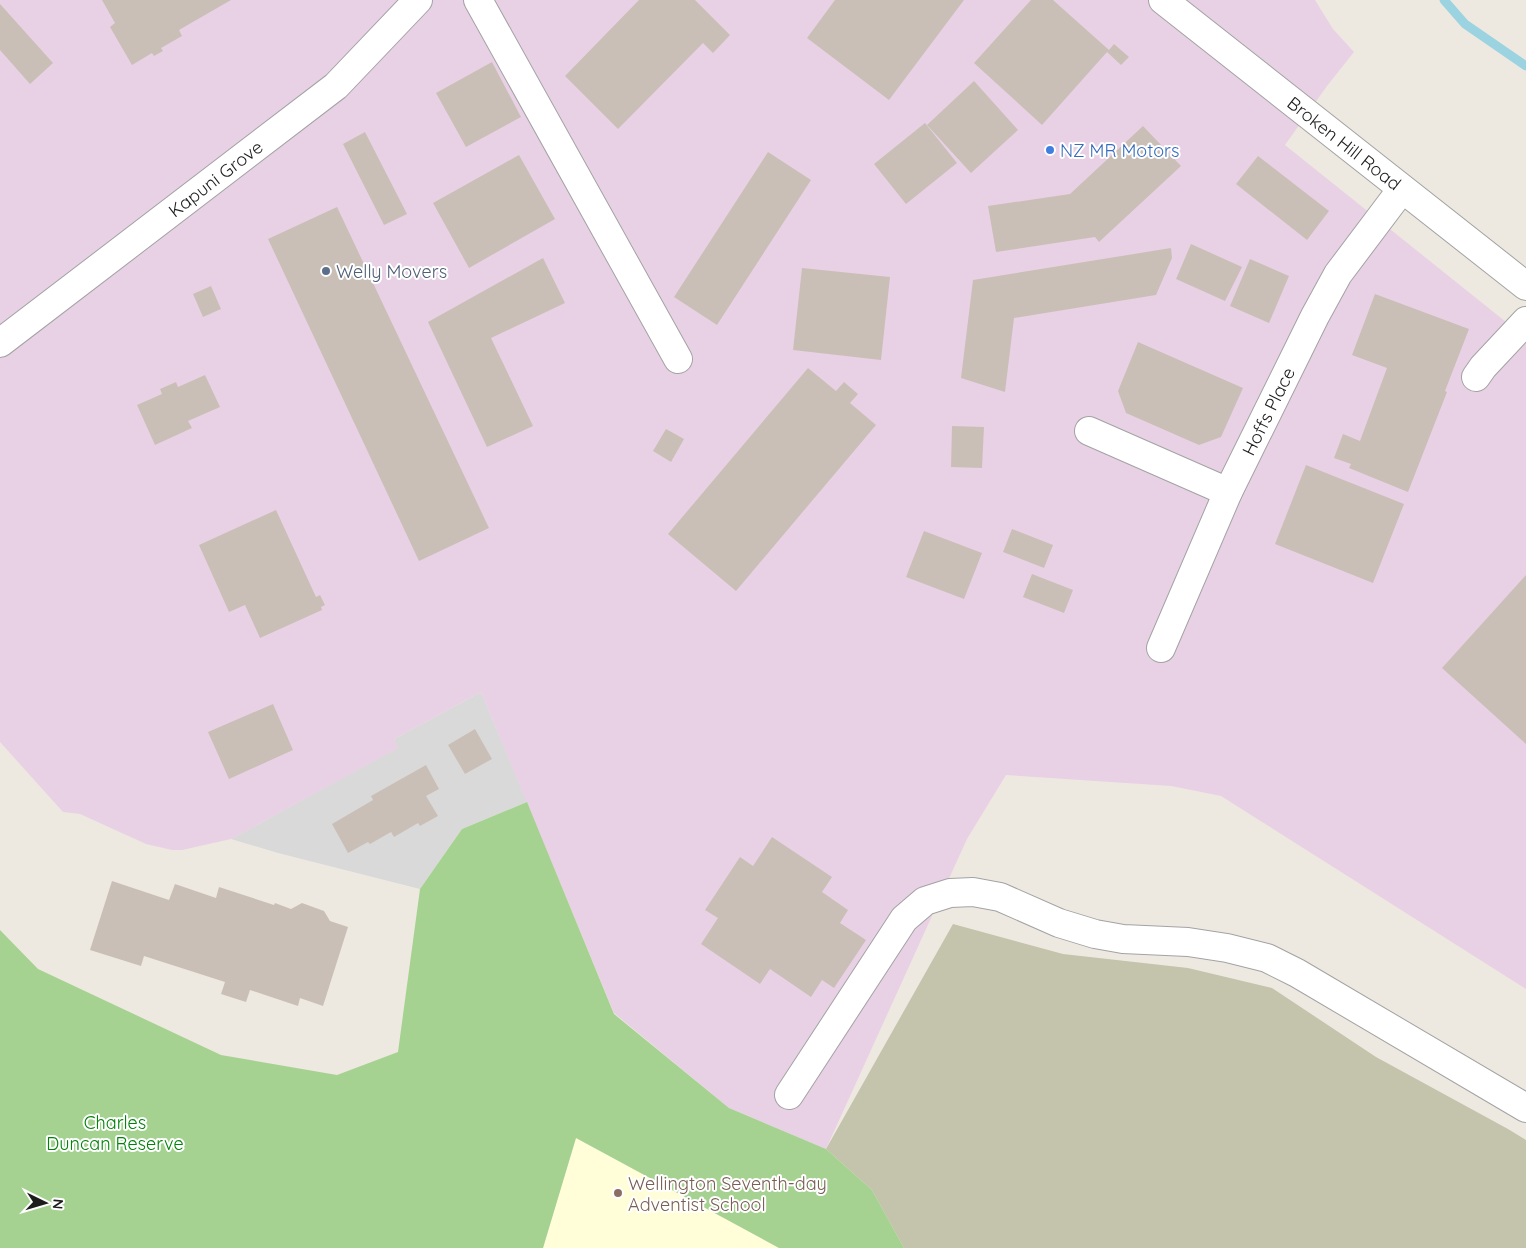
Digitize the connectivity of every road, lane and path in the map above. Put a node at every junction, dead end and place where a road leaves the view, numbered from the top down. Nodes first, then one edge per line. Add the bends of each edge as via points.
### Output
1 (418, 0) edge
2 (478, 0) edge
3 (1163, 0) edge
4 (1402, 189) junction
5 (1526, 286) edge
6 (1526, 321) edge
7 (0, 343) edge
8 (678, 359) dead end
9 (1476, 377) dead end
10 (1089, 431) dead end
11 (1228, 492) junction
12 (1161, 648) dead end
13 (789, 1096) dead end
14 (1526, 1108) edge

1 - 7 street, Kapuni Grove via 336,86
2 - 8 street
3 - 4 street, Broken Hill Road
4 - 5 street, Broken Hill Road
4 - 11 street, Hoffs Place via 1334,283 1315,316
6 - 9 street
10 - 11 street
11 - 12 street, Hoffs Place
13 - 14 street via 904,919 925,901 950,893 973,892 1000,897 1059,923 1095,934 1123,939 1188,942 1267,958

